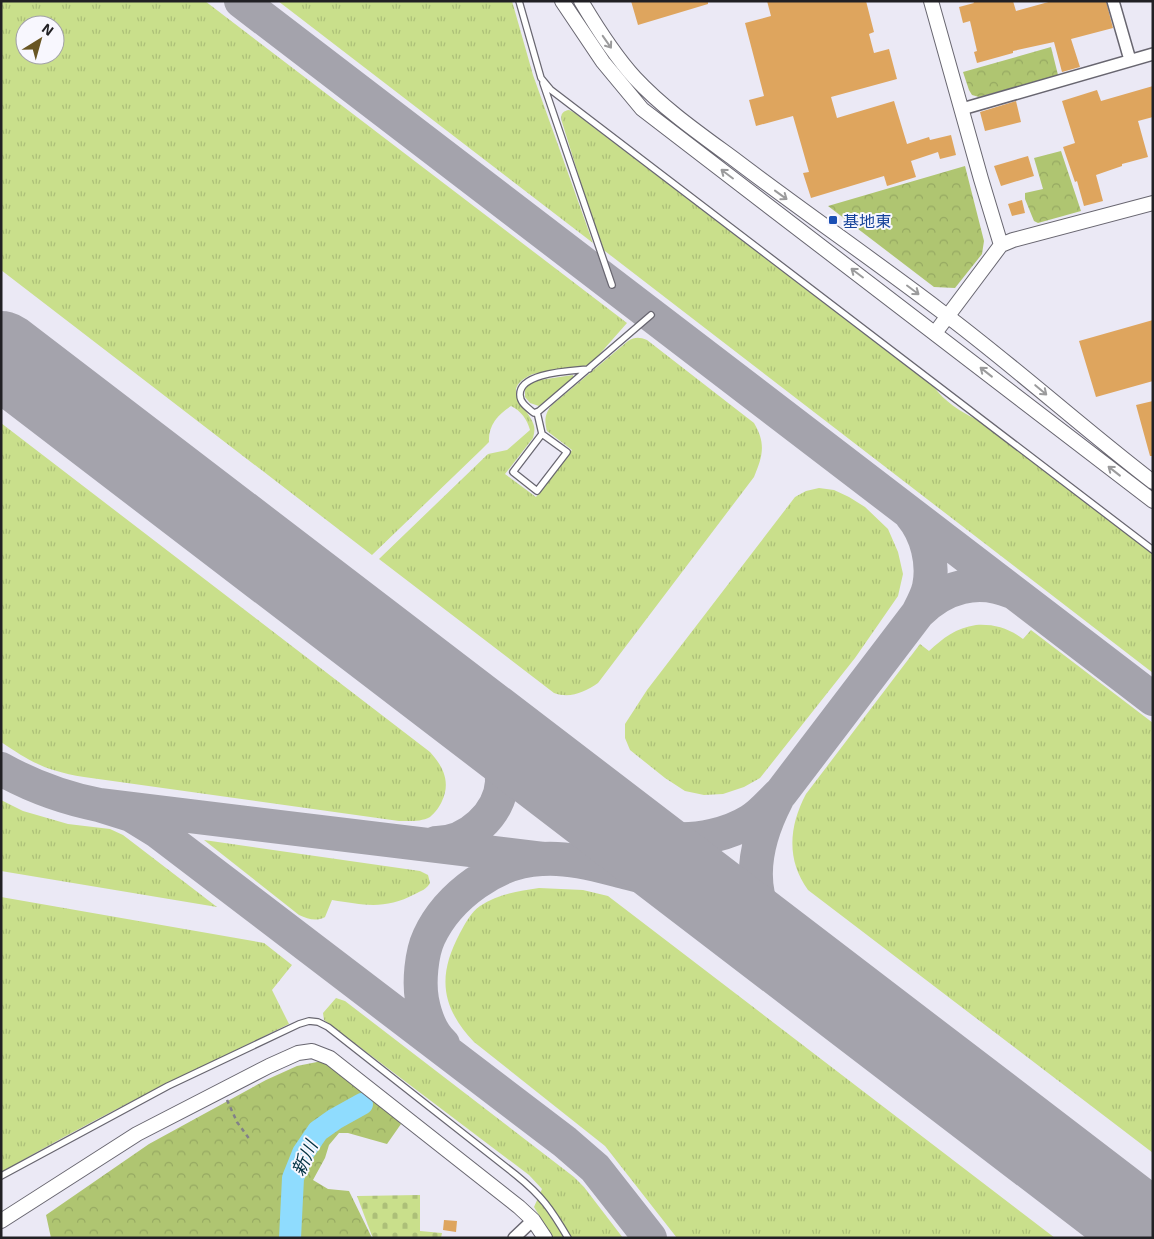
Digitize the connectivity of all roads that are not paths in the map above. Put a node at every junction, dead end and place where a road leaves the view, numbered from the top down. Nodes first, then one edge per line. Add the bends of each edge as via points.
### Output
1 (519, 1) edge
2 (562, 1) edge
3 (581, 1) edge
4 (931, 1) edge
5 (1113, 1) edge
6 (1153, 54) edge
7 (1130, 60) junction
8 (542, 78) junction
9 (962, 109) junction
10 (1153, 203) edge
11 (1001, 245) junction
12 (612, 285) dead end
13 (651, 315) dead end
14 (948, 316) junction
15 (935, 333) junction
16 (589, 369) junction
17 (537, 412) junction
18 (542, 434) junction
19 (1153, 482) edge
20 (1153, 501) edge
21 (1153, 550) edge
22 (1, 1176) edge
23 (532, 1220) junction
24 (1, 1221) edge
25 (514, 1238) edge
26 (545, 1238) edge
27 (568, 1238) edge

1 - 8 lane
15 -> 2 street via 642,108 602,62
3 -> 14 street via 607,43 635,78 674,114
4 - 9 street
5 - 7 street
6 - 7 street
7 - 9 street
8 - 12 lane
8 - 21 lane via 572,108
9 - 11 street
10 - 11 street
11 - 14 street
13 - 16 lane
14 - 15 street
14 -> 19 street
20 -> 15 street
16 - 17 lane
16 - 17 lane via 528,380 522,385 520,398 526,407
17 - 18 lane
18 - 18 lane via 567,452 537,491 513,472
22 - 27 lane via 168,1086 309,1021 328,1027 538,1193
23 - 24 street via 330,1058 312,1051 298,1053 137,1134
23 - 25 street
23 - 26 street

